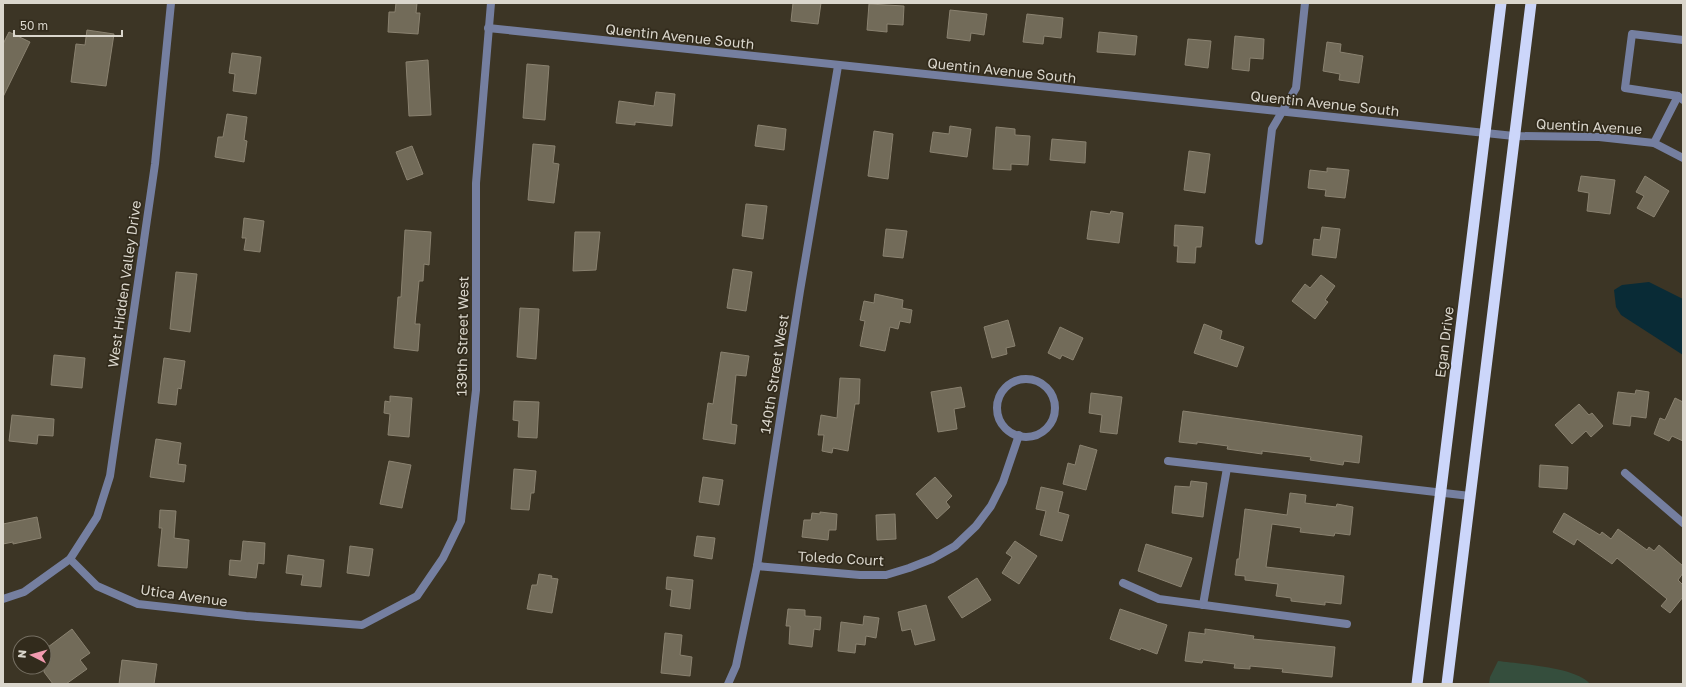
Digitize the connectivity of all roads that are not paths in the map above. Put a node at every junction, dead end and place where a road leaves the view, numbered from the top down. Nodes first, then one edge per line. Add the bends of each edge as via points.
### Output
1 (171, 3) edge
2 (491, 3) edge
3 (1305, 3) edge
4 (1501, 3) edge
5 (1531, 3) edge
6 (488, 28) junction
7 (1683, 40) edge
8 (838, 66) junction
9 (1680, 98) edge
10 (1282, 112) junction
11 (1485, 132) junction
12 (1514, 136) junction
13 (1654, 143) junction
14 (1683, 158) edge
15 (1259, 241) dead end
16 (1019, 435) junction
17 (1168, 461) dead end
18 (1227, 468) junction
19 (1625, 472) dead end
20 (1440, 492) junction
21 (1470, 496) junction
22 (1683, 523) edge
23 (70, 559) junction
24 (757, 566) junction
25 (1123, 583) dead end
26 (3, 599) edge
27 (1203, 605) junction
28 (1347, 624) dead end
29 (362, 625) joint
30 (728, 684) edge
31 (1417, 684) edge
32 (1447, 684) edge

1 - 23 street, West Hidden Valley Drive via 155,164 110,476 97,517
2 - 6 street, 139th Street West
3 - 10 street via 1296,88
4 - 11 highway, Egan Drive
5 - 12 highway
6 - 8 street, Quentin Avenue South
6 - 29 street, 139th Street West via 476,183 476,390 461,521 443,558 417,596
7 - 9 street via 1632,34 1625,88
8 - 10 street, Quentin Avenue South
8 - 24 street, 140th Street West
9 - 13 street
10 - 11 street, Quentin Avenue South
10 - 15 street via 1272,129
11 - 12 street, Quentin Avenue South
11 - 20 highway, Egan Drive
12 - 13 street, Quentin Avenue via 1599,137
12 - 21 highway
13 - 14 street, Quentin Avenue
16 - 16 street via 1029,437 1038,434 1047,429 1053,421 1054,401 1043,384 1035,380 1017,380 1008,385 998,400 997,409 1003,426 1010,433
16 - 24 street, Toledo Court via 1003,482 991,506 976,526 955,546 932,559 886,574 860,575
17 - 18 street
18 - 20 street
18 - 27 street
19 - 22 street
20 - 21 street
20 - 31 highway, Egan Drive
21 - 32 highway
23 - 26 street via 24,592
23 - 29 street, Utica Avenue via 97,586 138,604
24 - 30 street, 140th Street West via 736,666
25 - 27 street via 1159,599
27 - 28 street

